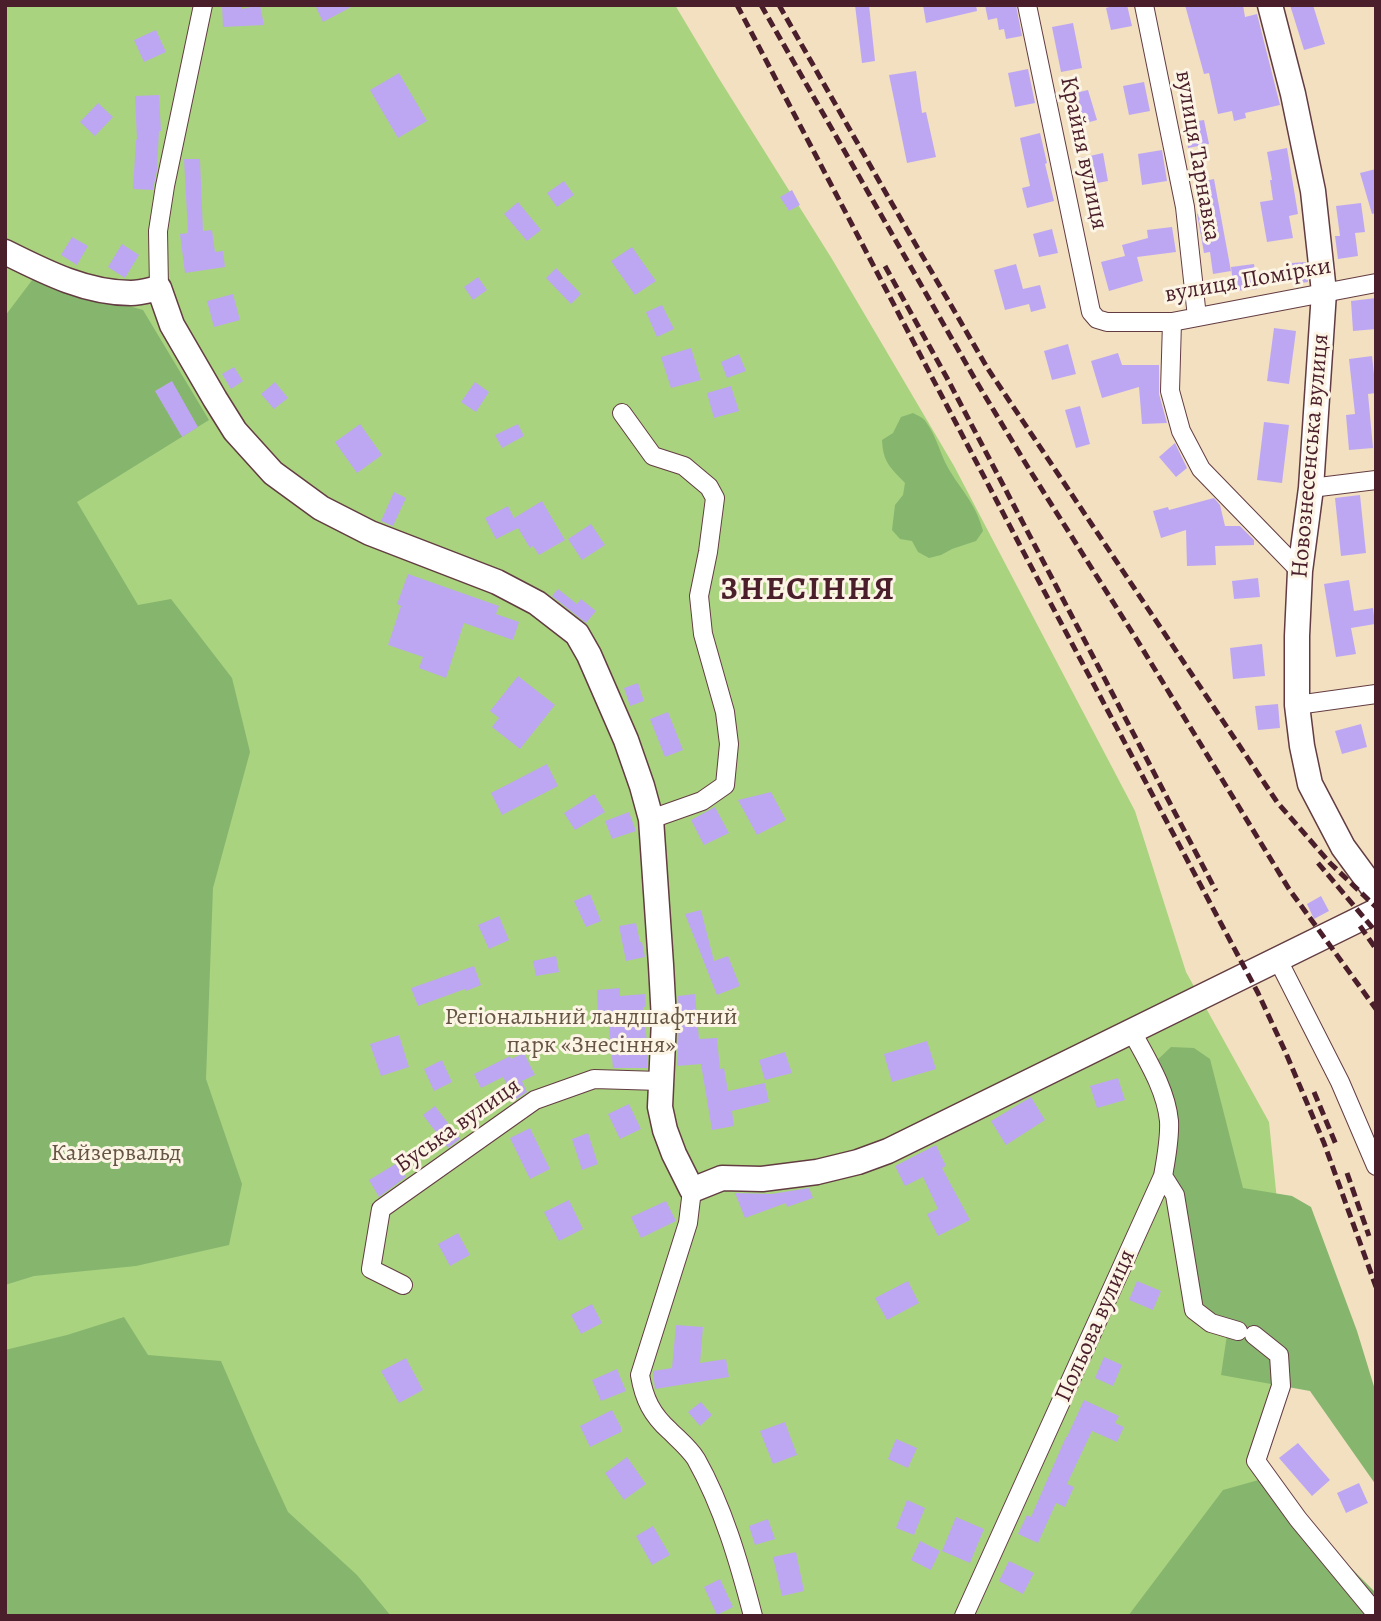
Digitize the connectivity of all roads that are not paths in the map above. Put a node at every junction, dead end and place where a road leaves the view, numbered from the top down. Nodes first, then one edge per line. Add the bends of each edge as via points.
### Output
1 (203, 5) edge
2 (1027, 5) edge
3 (1144, 5) edge
4 (1270, 5) edge
5 (5, 252) edge
6 (1376, 282) edge
7 (159, 288) junction
8 (1324, 292) junction
9 (1091, 312) joint
10 (1197, 317) junction
11 (1172, 322) junction
12 (622, 413) dead end
13 (1376, 480) edge
14 (1311, 488) junction
15 (1300, 571) junction
16 (1376, 694) edge
17 (1297, 705) junction
18 (651, 819) junction
19 (1376, 892) edge
20 (1376, 911) edge
21 (1278, 960) junction
22 (1131, 1030) junction
23 (660, 1081) junction
24 (674, 1154) junction
25 (1376, 1166) edge
26 (1163, 1176) junction
27 (722, 1178) junction
28 (692, 1190) junction
29 (403, 1284) dead end
30 (1374, 1611) dead end
31 (753, 1616) edge
32 (964, 1616) edge

1 - 7 street via 158,231
2 - 9 street, Крайня вулиця
3 - 10 street, вулиця Тарнавка via 1185,207
4 - 8 street, Новознесенська вулиця via 1313,191
5 - 7 street via 72,283 109,292
6 - 8 street, вулиця Помірки
7 - 18 street via 172,325 215,399 235,431 273,473 321,508 370,533 517,592 577,634 626,740
8 - 10 street, вулиця Помірки
8 - 14 street, Новознесенська вулиця
9 - 11 street, вулиця Помірки via 1107,321
10 - 11 street, вулиця Помірки
11 - 15 street via 1170,391 1181,431 1201,469
12 - 18 street via 653,456 684,466 715,498 699,596 703,634 725,712 729,744 725,785 702,801
13 - 14 street
14 - 15 street, Новознесенська вулиця
15 - 17 street, Новознесенська вулиця
16 - 17 street
17 - 19 street, Новознесенська вулиця via 1310,784 1343,847
18 - 23 street via 664,1020
20 - 21 street
21 - 22 street
21 - 25 street via 1340,1082
22 - 26 street, Польова вулиця via 1163,1097 1169,1122
22 - 27 street via 888,1151 817,1172 762,1179
23 - 24 street via 660,1107
23 - 29 street, Буська вулиця via 594,1079 535,1100 382,1209 371,1269
24 - 27 street
24 - 28 street
26 - 30 street via 1175,1195 1194,1310 1212,1323 1246,1333 1279,1355 1280,1386 1256,1461
26 - 32 street, Польова вулиця
27 - 28 street
28 - 31 street via 688,1223 640,1376 643,1395 654,1414 693,1454 709,1483

